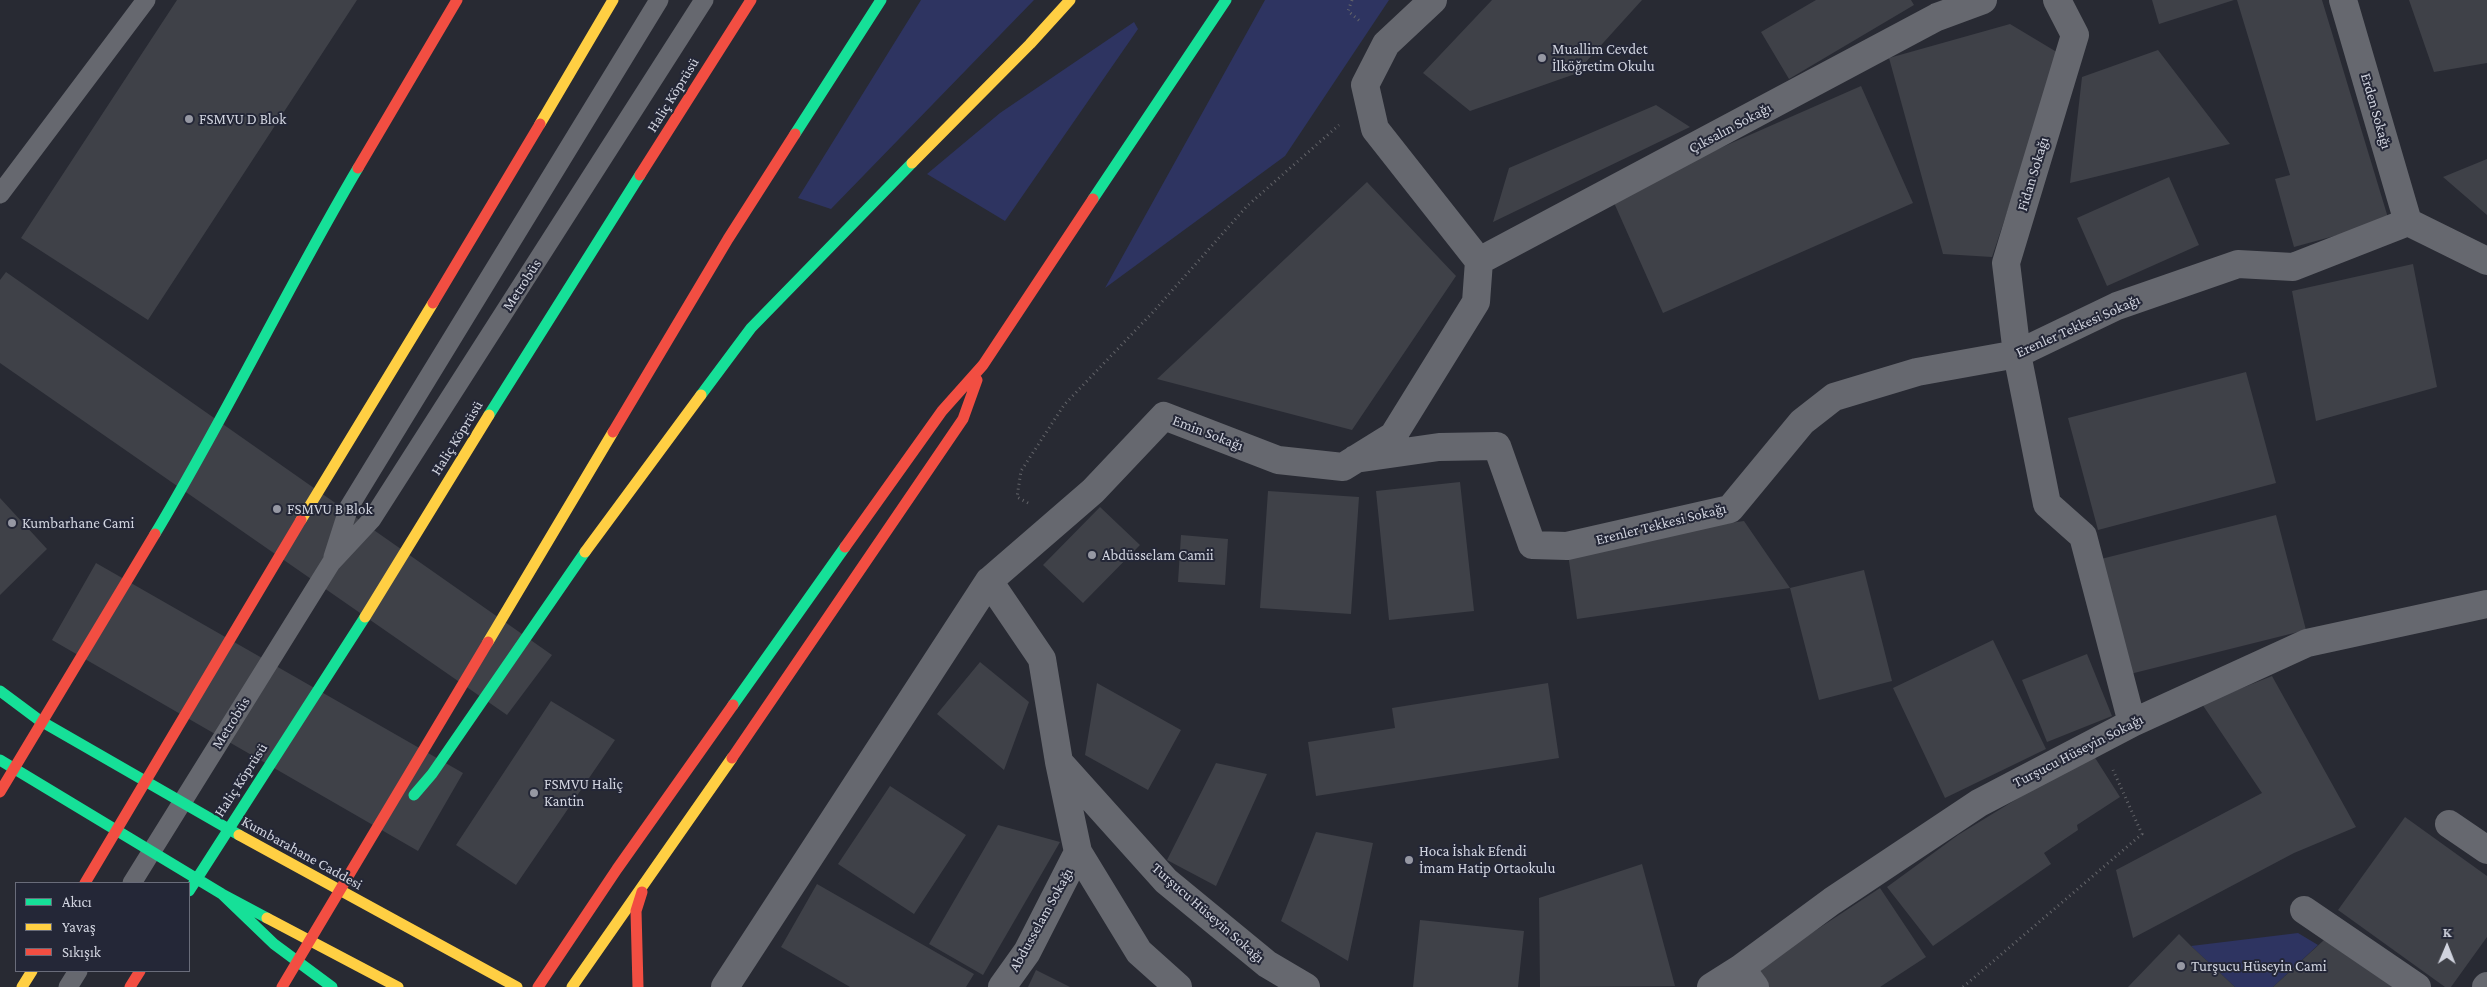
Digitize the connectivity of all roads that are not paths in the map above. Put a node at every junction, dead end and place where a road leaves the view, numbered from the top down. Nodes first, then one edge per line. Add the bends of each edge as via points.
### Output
1 (146, 0) edge
2 (613, 0) edge
3 (660, 0) edge
4 (704, 0) edge
5 (751, 0) edge
6 (881, 0) edge
7 (1070, 0) edge
8 (1226, 0) edge
9 (1433, 0) edge
10 (1983, 0) edge
11 (2057, 0) edge
12 (2344, 0) edge
13 (453, 4) edge
14 (0, 194) edge
15 (2408, 222) junction
16 (1479, 261) junction
17 (2487, 261) edge
18 (2017, 354) junction
19 (983, 365) junction
20 (1355, 459) junction
21 (331, 563) junction
22 (989, 581) junction
23 (2487, 604) edge
24 (0, 691) edge
25 (2132, 723) junction
26 (0, 760) edge
27 (1059, 762) junction
28 (0, 792) edge
29 (2449, 824) dead end
30 (365, 850) junction
31 (2487, 850) edge
32 (1078, 852) junction
33 (647, 878) junction
34 (85, 882) edge
35 (133, 882) edge
36 (190, 889) edge
37 (222, 894) junction
38 (2304, 910) dead end
39 (31, 972) edge
40 (77, 972) edge
41 (139, 972) edge
42 (1748, 978) edge
43 (22, 987) edge
44 (68, 987) edge
45 (130, 987) edge
46 (282, 987) edge
47 (332, 987) edge
48 (398, 987) edge
49 (518, 987) edge
50 (538, 987) edge
51 (572, 987) edge
52 (638, 987) edge
53 (725, 987) edge
54 (1002, 987) edge
55 (1178, 987) edge
56 (1306, 987) edge
57 (1711, 987) edge
58 (2417, 987) edge

1 - 14 lane
2 - 34 main road via 462,257 322,484
3 - 21 lane, Metrobüs via 349,507
4 - 21 lane, Metrobüs via 372,519
5 - 36 main road, Haliç Köprüsü via 544,326 361,624
6 - 30 main road via 728,239
7 - 30 main road via 752,328 593,540 432,774
8 - 19 main road
9 - 16 street via 1386,44 1365,85 1375,129
10 - 16 street, Çıksalın Sokağı via 1937,17
11 - 18 street, Fidan Sokağı via 2075,35 2006,263
12 - 15 street, Erden Sokağı
13 - 28 main road via 328,219 198,463
15 - 17 street
15 - 18 street, Erenler Tekkesi Sokağı via 2293,267 2238,264 2117,306
16 - 20 street, Emin Sokağı via 1476,302 1393,436
18 - 20 street, Erenler Tekkesi Sokağı via 1917,372 1834,397 1802,422 1730,510 1566,546 1532,544 1497,446 1439,447
18 - 25 street, Fidan Sokağı via 2047,504 2083,536
19 - 33 main road via 963,419 781,688
19 - 50 main road via 942,411 884,491 617,869
20 - 22 street, Emin Sokağı via 1343,467 1278,460 1164,416 1093,491
21 - 35 lane, Metrobüs
22 - 27 street via 1042,659
22 - 53 street, Emin Sokağı
23 - 25 street, Turşucu Hüseyin Sokağı via 2307,643
24 - 49 main road, Kumbarahane Caddesi via 39,720 238,835
25 - 42 street, Turşucu Hüseyin Sokağı via 1978,803 1832,901
26 - 37 main road
27 - 32 street
27 - 56 street, Turşucu Hüseyin Sokağı via 1166,881 1267,964
29 - 31 street
30 - 46 main road
32 - 54 street, Abdusselam Sokağı via 1027,952
32 - 55 street via 1139,952
33 - 51 main road
33 - 52 main road via 636,911
37 - 47 main road via 274,944
37 - 48 main road
38 - 58 street
39 - 43 main road
40 - 44 lane
41 - 45 main road
42 - 57 street, Turşucu Hüseyin Sokağı

